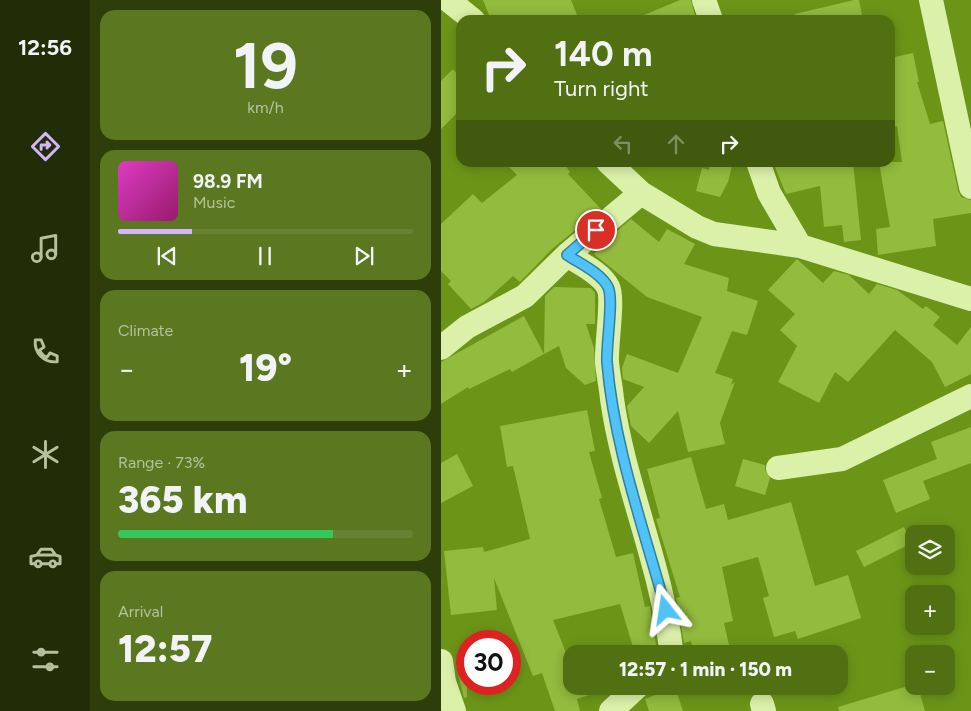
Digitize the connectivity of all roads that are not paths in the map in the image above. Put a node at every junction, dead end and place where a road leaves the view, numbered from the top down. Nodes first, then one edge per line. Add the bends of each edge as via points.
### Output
1 (448, 0) edge
2 (704, 0) edge
3 (931, 0) edge
4 (467, 15) edge
5 (709, 15) edge
6 (614, 167) edge
7 (760, 167) edge
8 (971, 187) edge
9 (641, 193) junction
10 (800, 246) junction
11 (567, 255) junction
12 (971, 299) edge
13 (441, 348) edge
14 (971, 396) edge
15 (779, 468) dead end
16 (670, 645) edge
17 (441, 662) edge
18 (628, 695) edge
19 (454, 711) edge
20 (611, 711) edge

1 - 4 street
2 - 5 street
3 - 8 street
6 - 9 street
7 - 10 street via 769,193
9 - 10 street via 713,234
9 - 11 street
10 - 12 street
11 - 13 street via 525,296 467,327
11 - 16 street via 599,276 608,286 612,298 607,362 617,432 666,610
14 - 15 street via 843,459
17 - 19 street via 443,682
18 - 20 street

